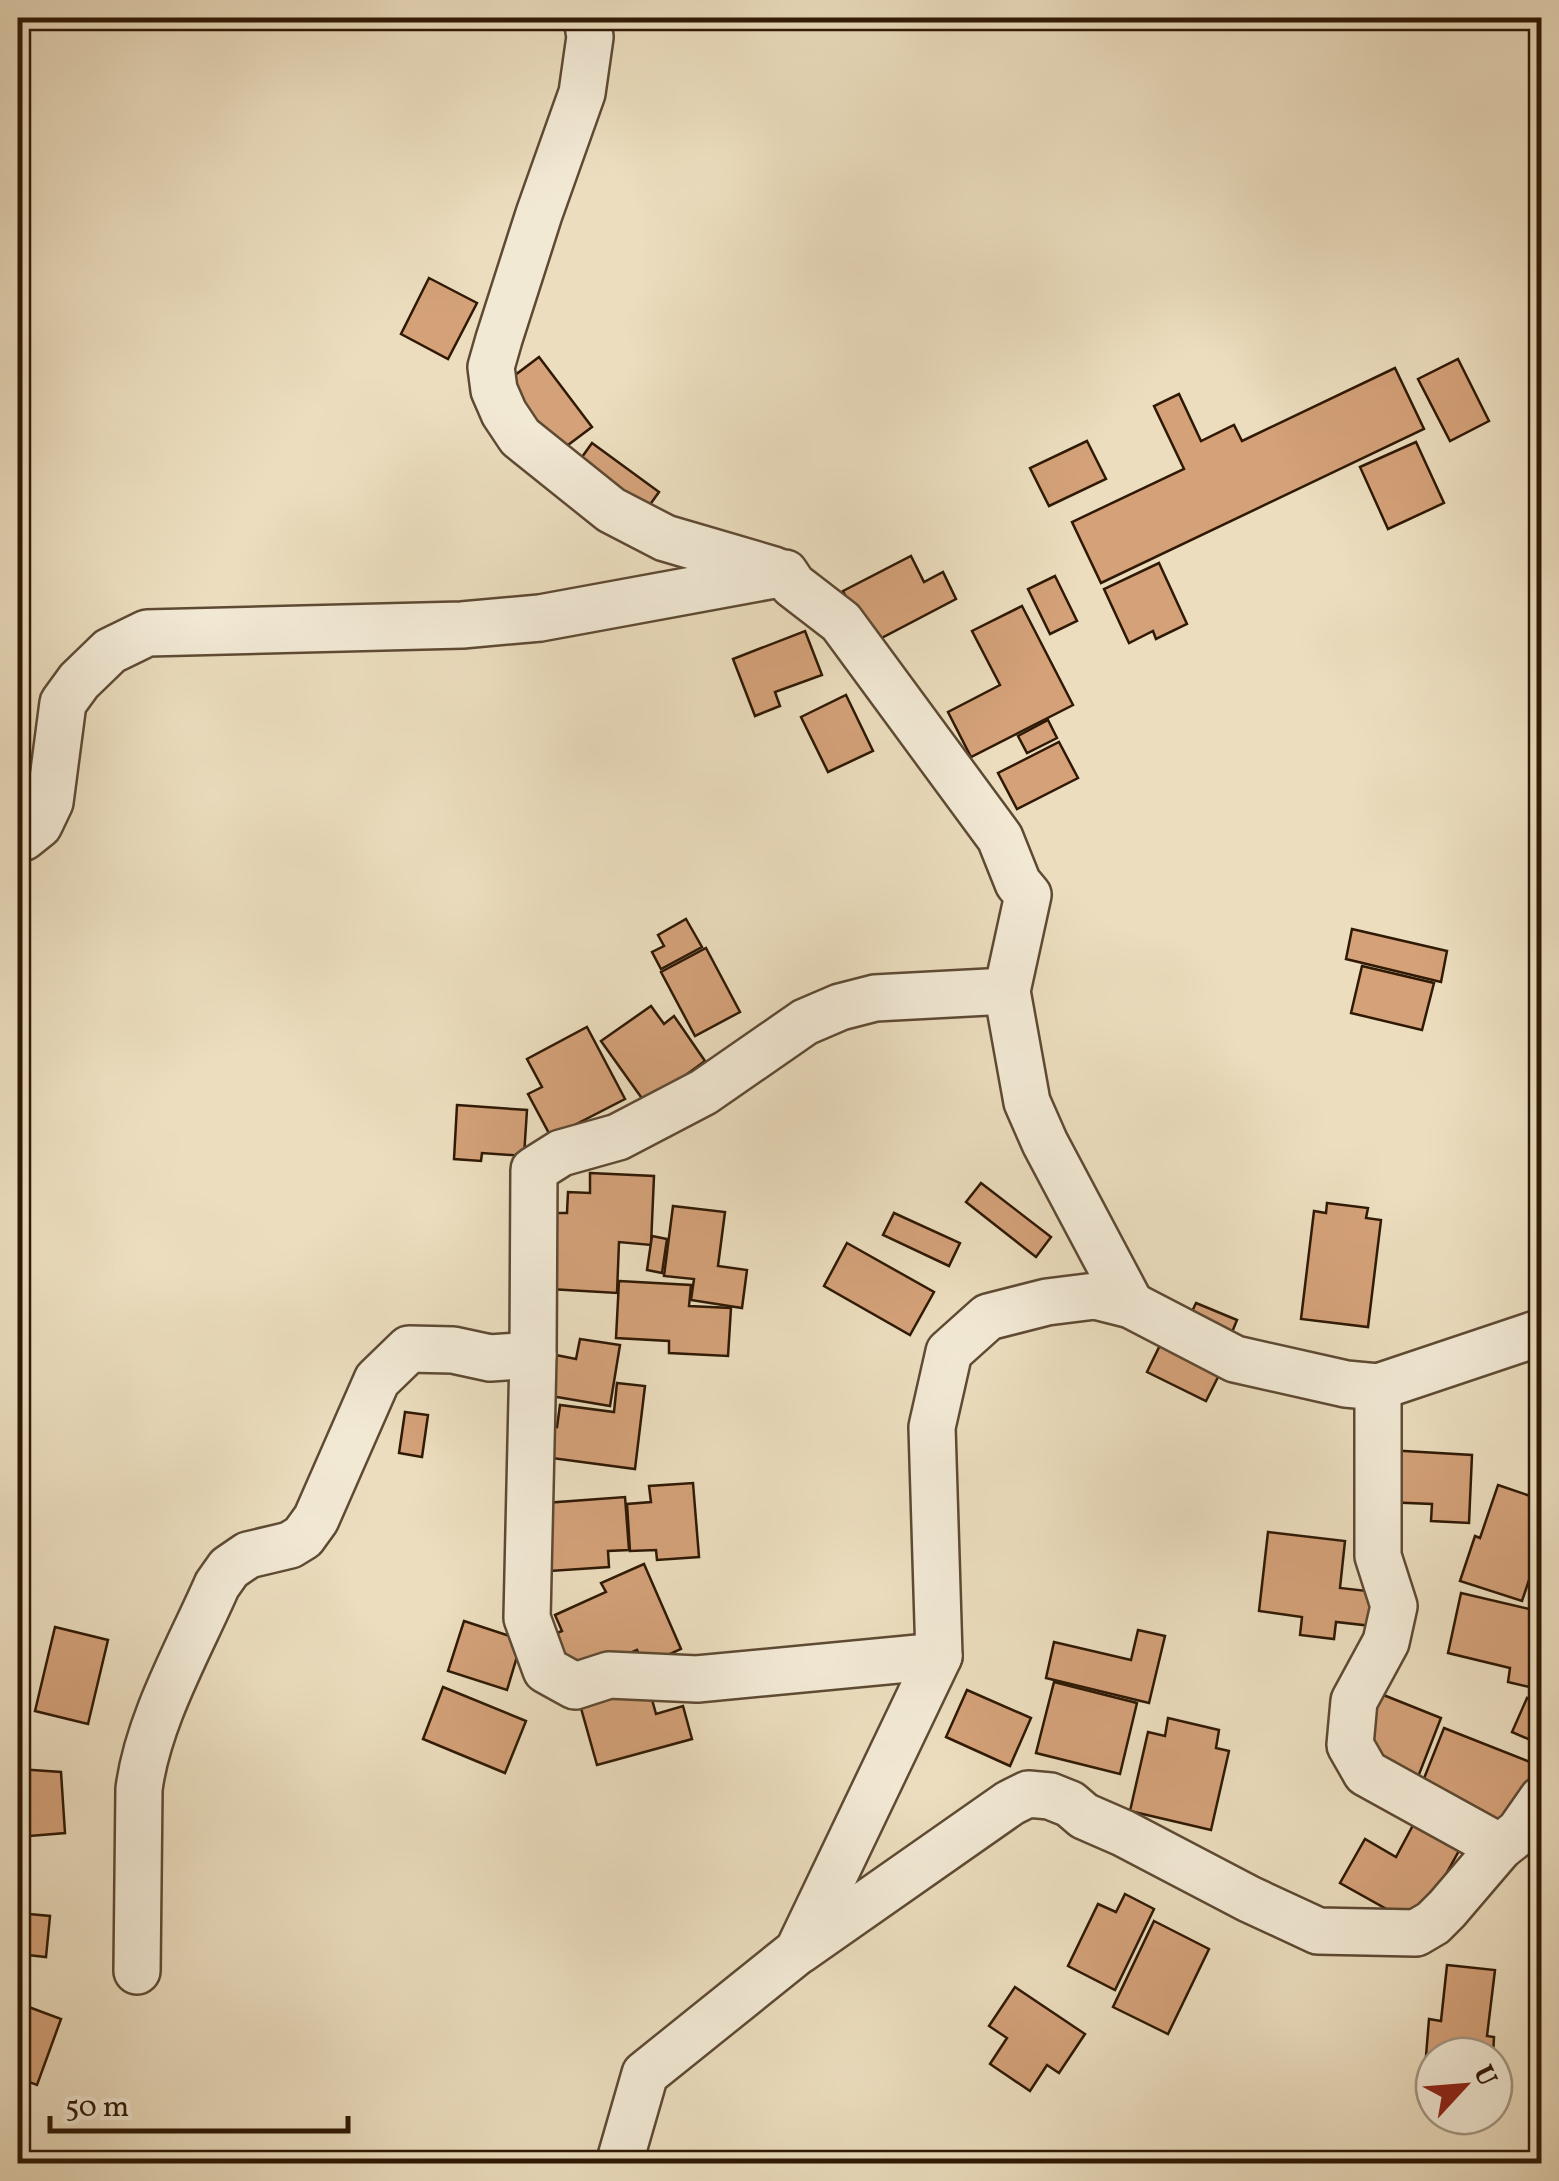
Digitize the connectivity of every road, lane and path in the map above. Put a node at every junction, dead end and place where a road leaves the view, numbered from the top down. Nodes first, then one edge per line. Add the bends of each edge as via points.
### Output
1 (586, 18) edge
2 (785, 573) junction
3 (18, 836) edge
4 (1007, 991) junction
5 (1131, 1305) junction
6 (1542, 1332) edge
7 (533, 1355) junction
8 (1378, 1387) junction
9 (939, 1656) junction
10 (1542, 1799) edge
11 (1500, 1847) junction
12 (798, 1951) junction
13 (137, 1971) dead end
14 (619, 2164) edge

1 - 2 street via 590,37 582,92 495,353 494,390 520,437 611,510 665,538
2 - 3 street via 540,618 147,633 110,651 63,704 50,802 39,825
2 - 4 street via 841,622 1000,838 1028,895
4 - 5 street via 1027,1102
4 - 7 street via 875,998 840,1007 805,1022 704,1092 618,1137 561,1153 534,1170
5 - 8 street via 1235,1359
5 - 9 street via 1095,1296 1047,1302 988,1318 949,1352 932,1427
6 - 8 street
7 - 9 street via 527,1618 546,1670 575,1686 609,1676 697,1679
7 - 13 street via 490,1358 409,1349 377,1380 303,1537 248,1555 217,1585 142,1763
8 - 11 street via 1378,1556 1394,1606 1386,1642 1354,1701 1350,1744 1366,1773
9 - 12 street
10 - 11 street
11 - 12 street via 1447,1910 1416,1933 1318,1931 1070,1804 1028,1794
12 - 14 street via 645,2074

